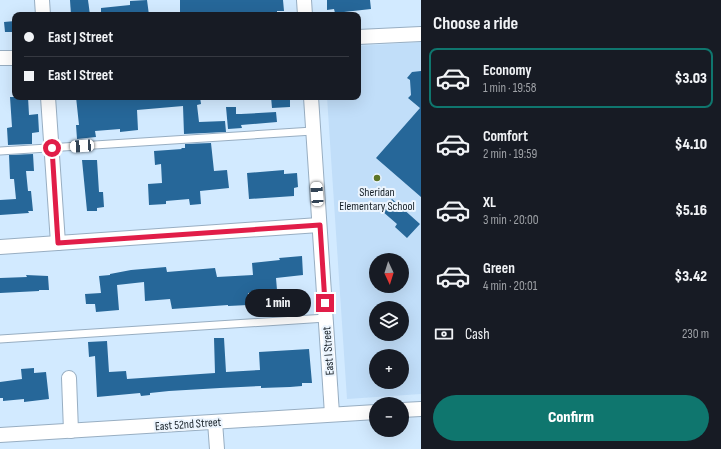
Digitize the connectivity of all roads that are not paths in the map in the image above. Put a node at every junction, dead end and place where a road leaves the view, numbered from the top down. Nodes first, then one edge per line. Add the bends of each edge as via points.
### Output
1 (42, 0) edge
2 (304, 0) edge
3 (43, 12) edge
4 (305, 12) edge
5 (421, 34) edge
6 (361, 37) edge
7 (0, 58) edge
8 (12, 58) edge
9 (48, 100) edge
10 (311, 100) edge
11 (313, 131) junction
12 (52, 148) junction
13 (0, 151) edge
14 (320, 225) junction
15 (58, 243) junction
16 (0, 247) edge
17 (326, 318) junction
18 (0, 339) edge
19 (69, 378) dead end
20 (421, 409) edge
21 (409, 410) edge
22 (369, 412) edge
23 (332, 414) junction
24 (215, 422) junction
25 (71, 431) junction
26 (0, 435) edge
27 (217, 449) edge

1 - 3 street
2 - 4 street
5 - 6 street
7 - 8 street
9 - 12 street
10 - 11 street, East I Street
11 - 12 lane
11 - 14 street, East I Street
12 - 13 lane
12 - 15 street
14 - 15 street
14 - 17 street, East I Street
15 - 16 street
17 - 18 lane
17 - 23 street, East I Street
19 - 25 street
20 - 21 street
22 - 23 street, East 52nd Street
23 - 24 street, East 52nd Street
24 - 25 street, East 52nd Street
24 - 27 street
25 - 26 street, East 52nd Street

